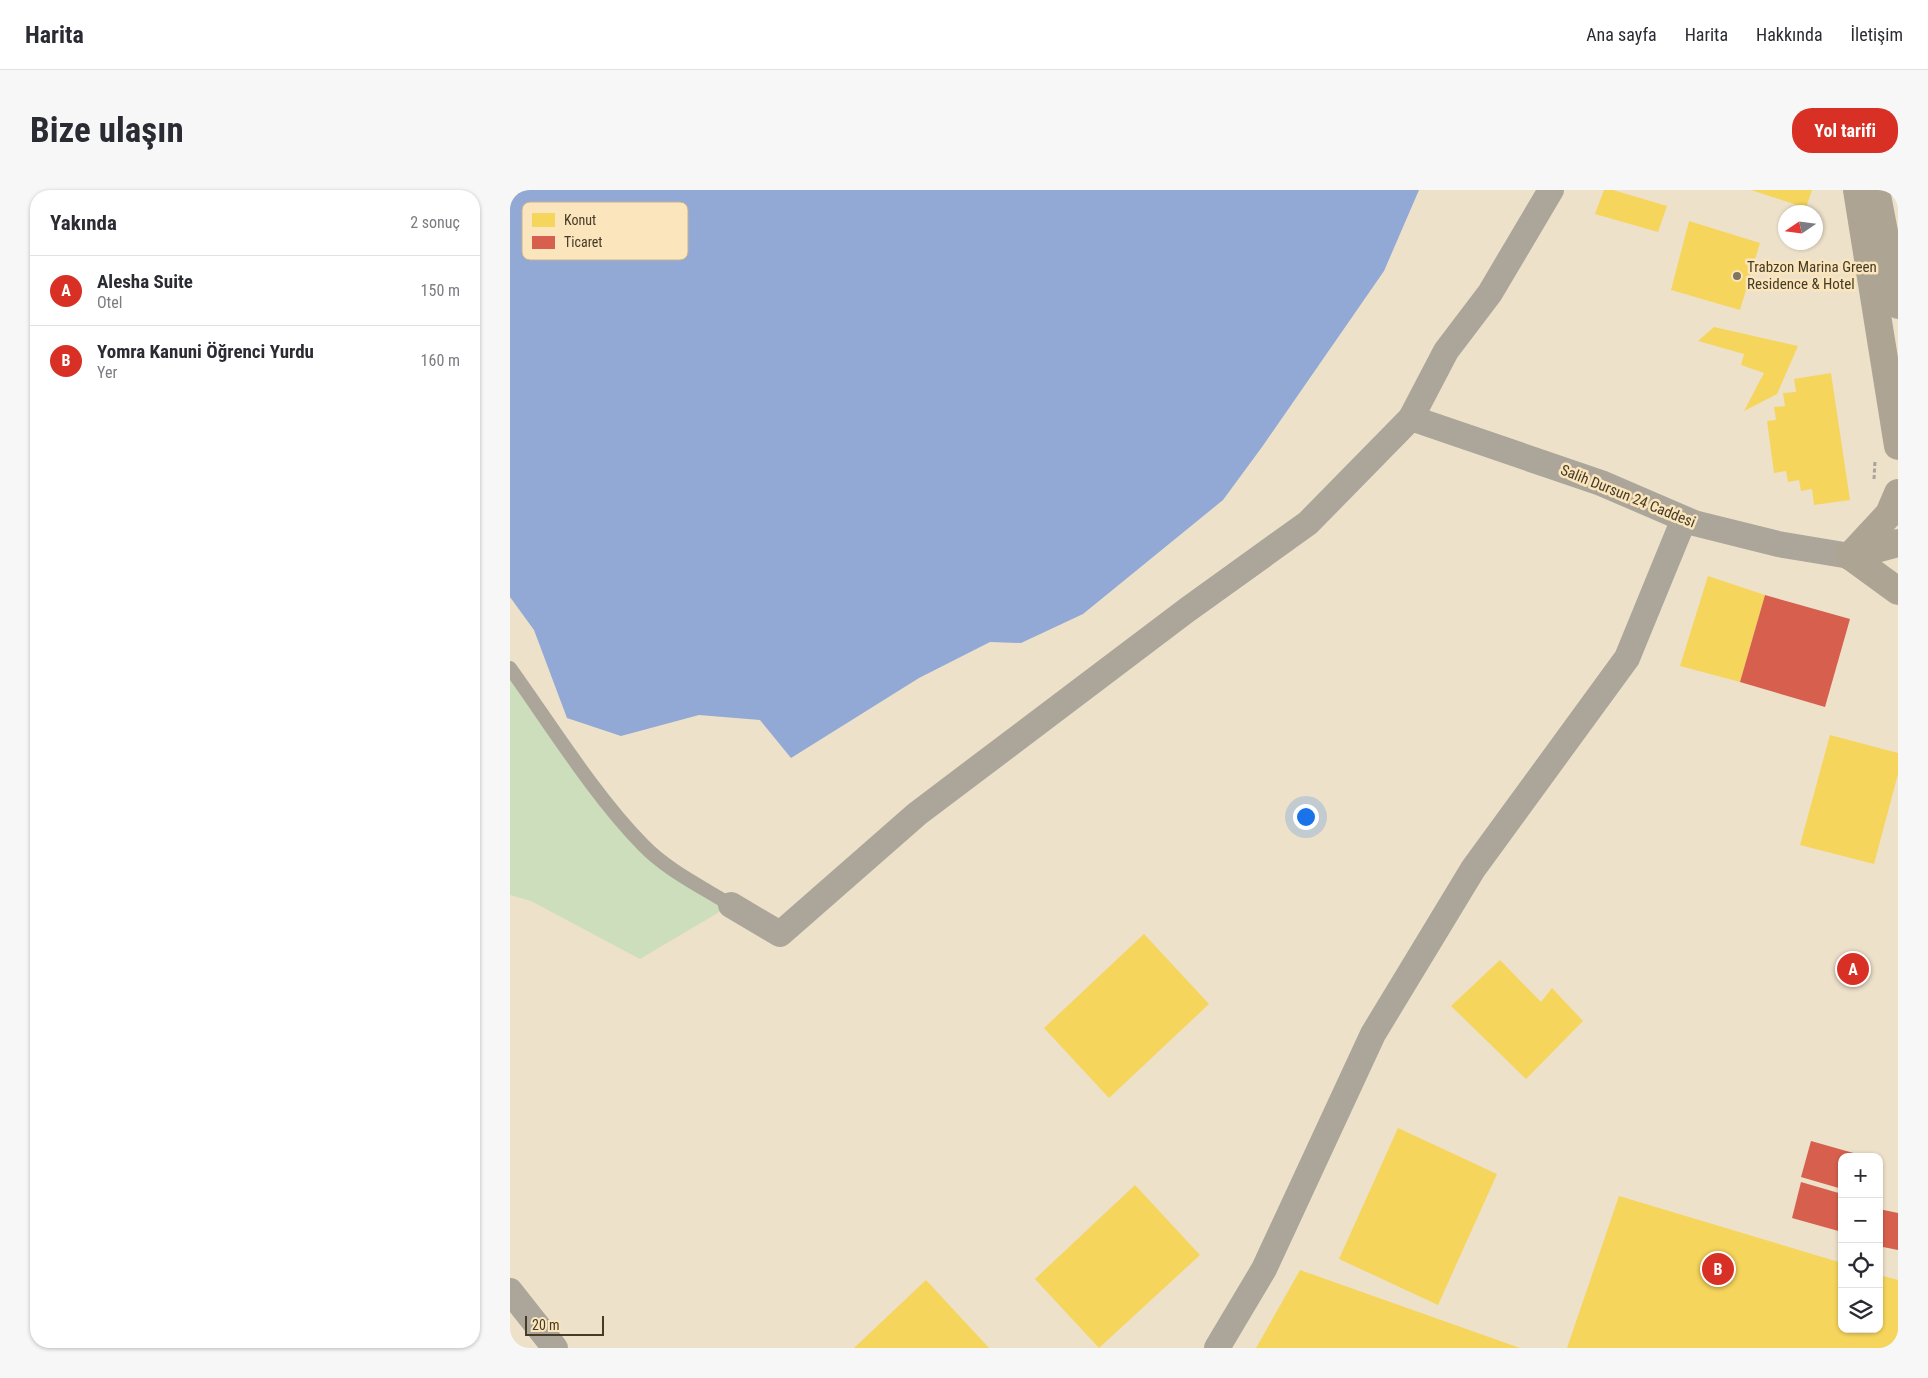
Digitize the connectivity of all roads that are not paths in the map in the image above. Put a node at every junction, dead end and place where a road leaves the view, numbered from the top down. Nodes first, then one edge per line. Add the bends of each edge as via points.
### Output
1 (1551, 190) edge
2 (1857, 190) edge
3 (1876, 190) edge
4 (1898, 305) edge
5 (1411, 418) junction
6 (1898, 446) edge
7 (1898, 493) edge
8 (1684, 519) junction
9 (1898, 543) edge
10 (1850, 556) junction
11 (1898, 591) edge
12 (510, 668) edge
13 (731, 905) joint
14 (510, 1292) edge
15 (555, 1348) edge
16 (1217, 1348) edge

1 - 5 street via 1490,294 1446,351
2 - 6 highway
3 - 4 highway
5 - 8 street, Salih Dursun 24 Caddesi via 1601,482
5 - 13 street via 1308,523 1186,610 917,814 780,934
7 - 10 highway via 1889,514
8 - 10 street, Salih Dursun 24 Caddesi via 1778,544
8 - 16 street via 1627,658 1473,868 1373,1034 1264,1269
9 - 10 highway
10 - 11 highway
12 - 13 lane via 611,810 644,846 679,873
14 - 15 street

